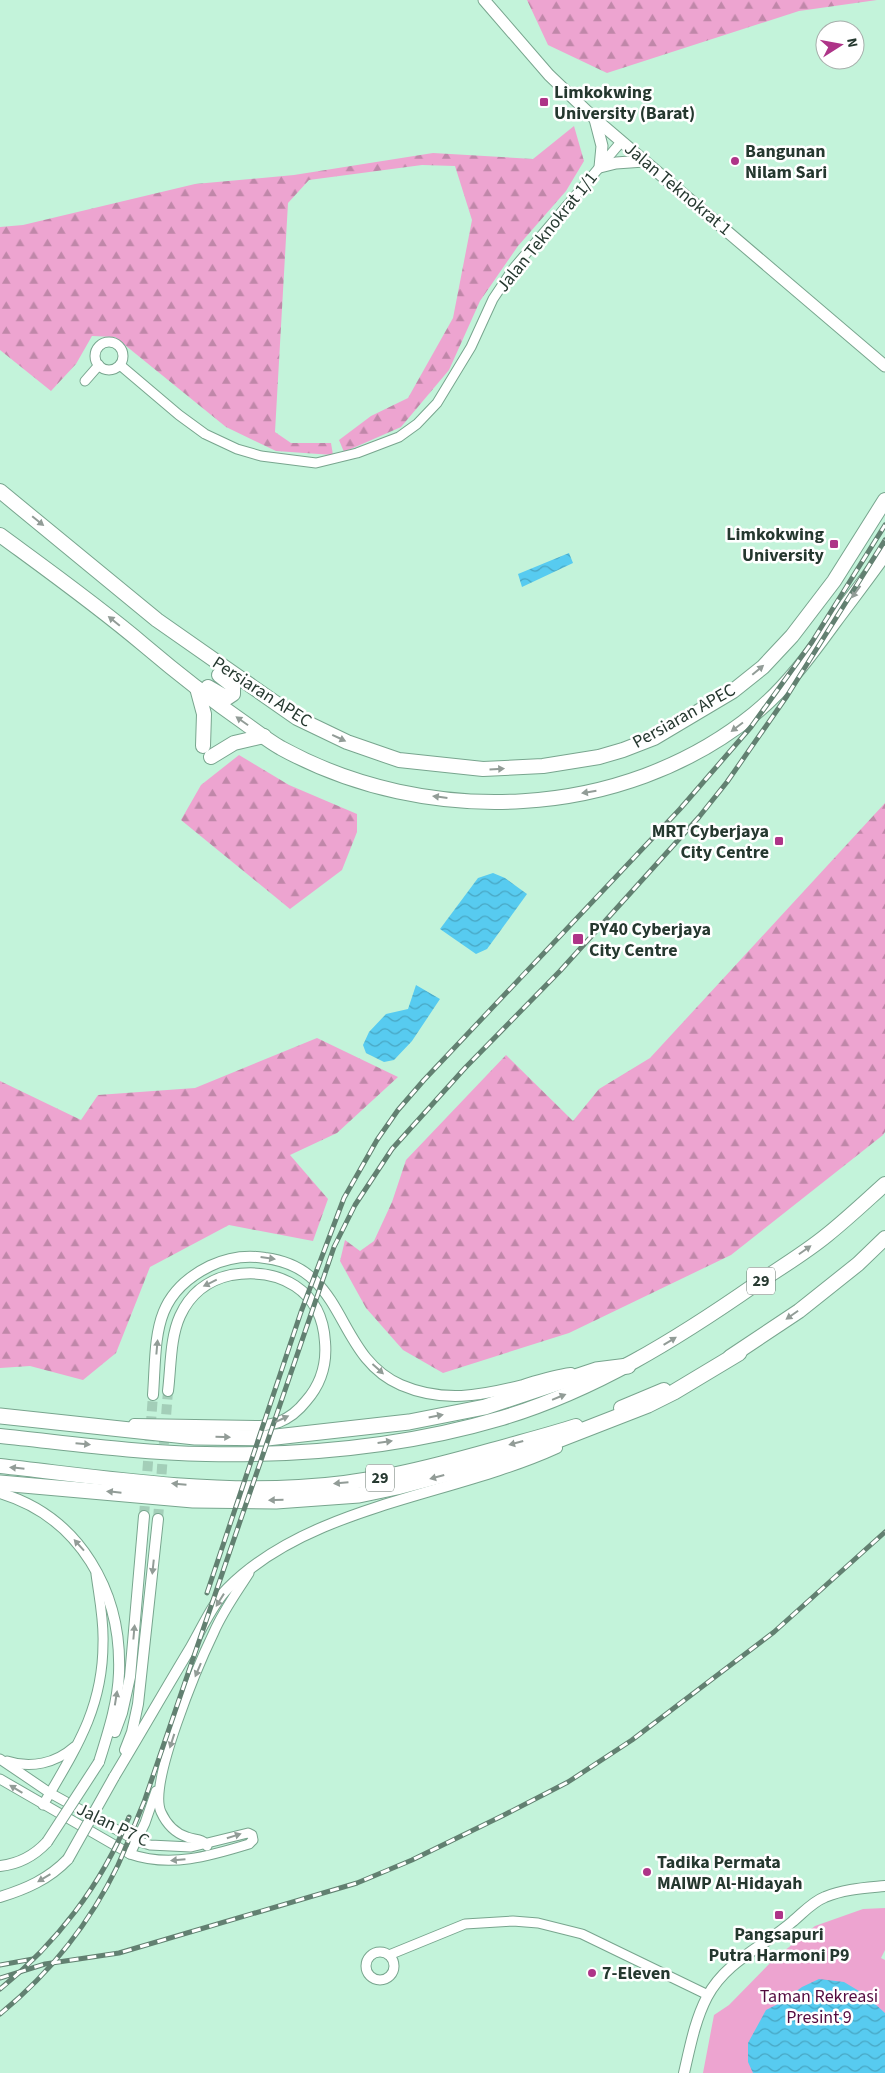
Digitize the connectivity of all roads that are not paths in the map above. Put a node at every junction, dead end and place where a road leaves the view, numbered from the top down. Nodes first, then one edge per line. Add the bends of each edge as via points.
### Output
1 (484, 0) edge
2 (594, 118) junction
3 (621, 142) junction
4 (644, 160) junction
5 (600, 167) junction
6 (99, 365) junction
7 (120, 365) junction
8 (885, 366) edge
9 (85, 381) dead end
10 (0, 491) edge
11 (885, 500) edge
12 (0, 535) edge
13 (885, 553) edge
14 (158, 620) junction
15 (144, 645) junction
16 (196, 688) junction
17 (264, 736) junction
18 (885, 1184) edge
19 (885, 1238) edge
20 (739, 1352) junction
21 (628, 1366) junction
22 (596, 1370) junction
23 (168, 1391) tunnel mouth
24 (153, 1395) tunnel mouth
25 (648, 1405) junction
26 (0, 1416) edge
27 (78, 1423) junction
28 (0, 1436) edge
29 (0, 1466) edge
30 (0, 1483) edge
31 (0, 1493) edge
32 (144, 1516) tunnel mouth
33 (158, 1519) tunnel mouth
34 (254, 1566) junction
35 (96, 1568) junction
36 (82, 1738) junction
37 (0, 1759) edge
38 (99, 1762) junction
39 (161, 1774) junction
40 (114, 1777) junction
41 (0, 1780) edge
42 (50, 1793) junction
43 (43, 1805) junction
44 (137, 1841) junction
45 (207, 1844) junction
46 (130, 1854) junction
47 (209, 1856) junction
48 (0, 1866) edge
49 (885, 1886) edge
50 (0, 1889) edge
51 (17, 1892) junction
52 (0, 1897) edge
53 (389, 1955) dead end
54 (708, 1995) junction
55 (684, 2073) edge

1 - 2 main road, Jalan Teknokrat 1 via 549,75
2 - 3 main road, Jalan Teknokrat 1
2 - 5 main road via 602,146
3 - 4 main road, Jalan Teknokrat 1
3 - 5 street, Jalan Teknokrat 1/1
4 - 5 main road
4 - 8 main road, Jalan Teknokrat 1
5 - 7 street, Jalan Teknokrat 1/1 via 513,269 493,299 471,347 437,403 417,424 378,446 316,463 261,456 237,449 206,434
6 - 7 street via 107,370
6 - 7 street via 96,357 98,348 105,342 118,345 123,352
6 - 9 street
10 -> 14 main road, Persiaran APEC
14 -> 11 main road, Persiaran APEC via 297,718 347,742 398,760 483,769 543,766 599,757 654,738 733,691 763,667 792,636 834,581
15 -> 12 main road, Persiaran APEC
13 -> 17 main road, Persiaran APEC via 798,671 756,713 726,736 686,758 597,792 527,802 488,803 415,794 326,771
14 - 15 main road via 168,635 233,686 233,694 227,698 218,694 158,650
15 - 16 main road, Persiaran APEC
17 -> 16 main road, Persiaran APEC
16 - 17 main road via 204,714 207,752
21 -> 18 main road, 29 via 705,1320 827,1235
19 -> 20 main road, 29 via 799,1311
20 - 25 highway
20 -> 29 main road, 29 via 677,1384 550,1435 366,1481 299,1488 216,1488
21 - 22 highway
28 -> 21 main road, 29 via 204,1454 292,1453 356,1446 428,1435 503,1417 586,1386
24 -> 22 street via 159,1324 172,1295 182,1283 213,1265 256,1257 285,1261 312,1276 372,1364 399,1384 416,1390 456,1397 471,1396 556,1375
27 -> 22 highway via 195,1437 267,1438 409,1422 485,1407
27 -> 23 street via 260,1426 280,1421 293,1414 313,1394 324,1369 323,1324 316,1308 301,1289 264,1274 237,1274 212,1281 194,1295 180,1316
25 -> 30 highway via 522,1454 359,1495 193,1500
25 - 34 street via 524,1463 364,1512 317,1530 283,1546
26 - 27 highway
35 -> 31 street via 84,1550 53,1519 16,1498
38 -> 32 street via 114,1734 128,1692
33 -> 40 street via 138,1704 132,1732
34 -> 39 street via 214,1630 187,1695
34 -> 40 street via 225,1590
35 - 36 street via 104,1641 103,1665 96,1702
38 -> 35 street via 112,1719 120,1673 111,1606
36 - 37 street via 74,1748 53,1761 16,1764
36 - 42 street
37 - 42 street, Jalan P7 C
38 - 48 street, bridge via 47,1842 21,1862
39 - 44 street
39 - 45 street via 158,1800 164,1818 180,1834
40 -> 51 street, bridge via 68,1859 57,1871
43 -> 41 street, Jalan P7 C
42 - 43 street
42 - 44 street, Jalan P7 C
43 - 46 street, Jalan P7 C
44 - 45 street, Jalan P7 C via 175,1848
44 - 46 street
45 - 47 street
45 -> 47 street, Jalan P7 C via 248,1832 253,1840
47 -> 46 street, Jalan P7 C via 157,1861
49 - 54 street via 824,1897 743,1956
50 - 51 street
51 - 52 street
53 - 54 street via 465,1924 538,1923 582,1934
54 - 55 street via 699,2014

